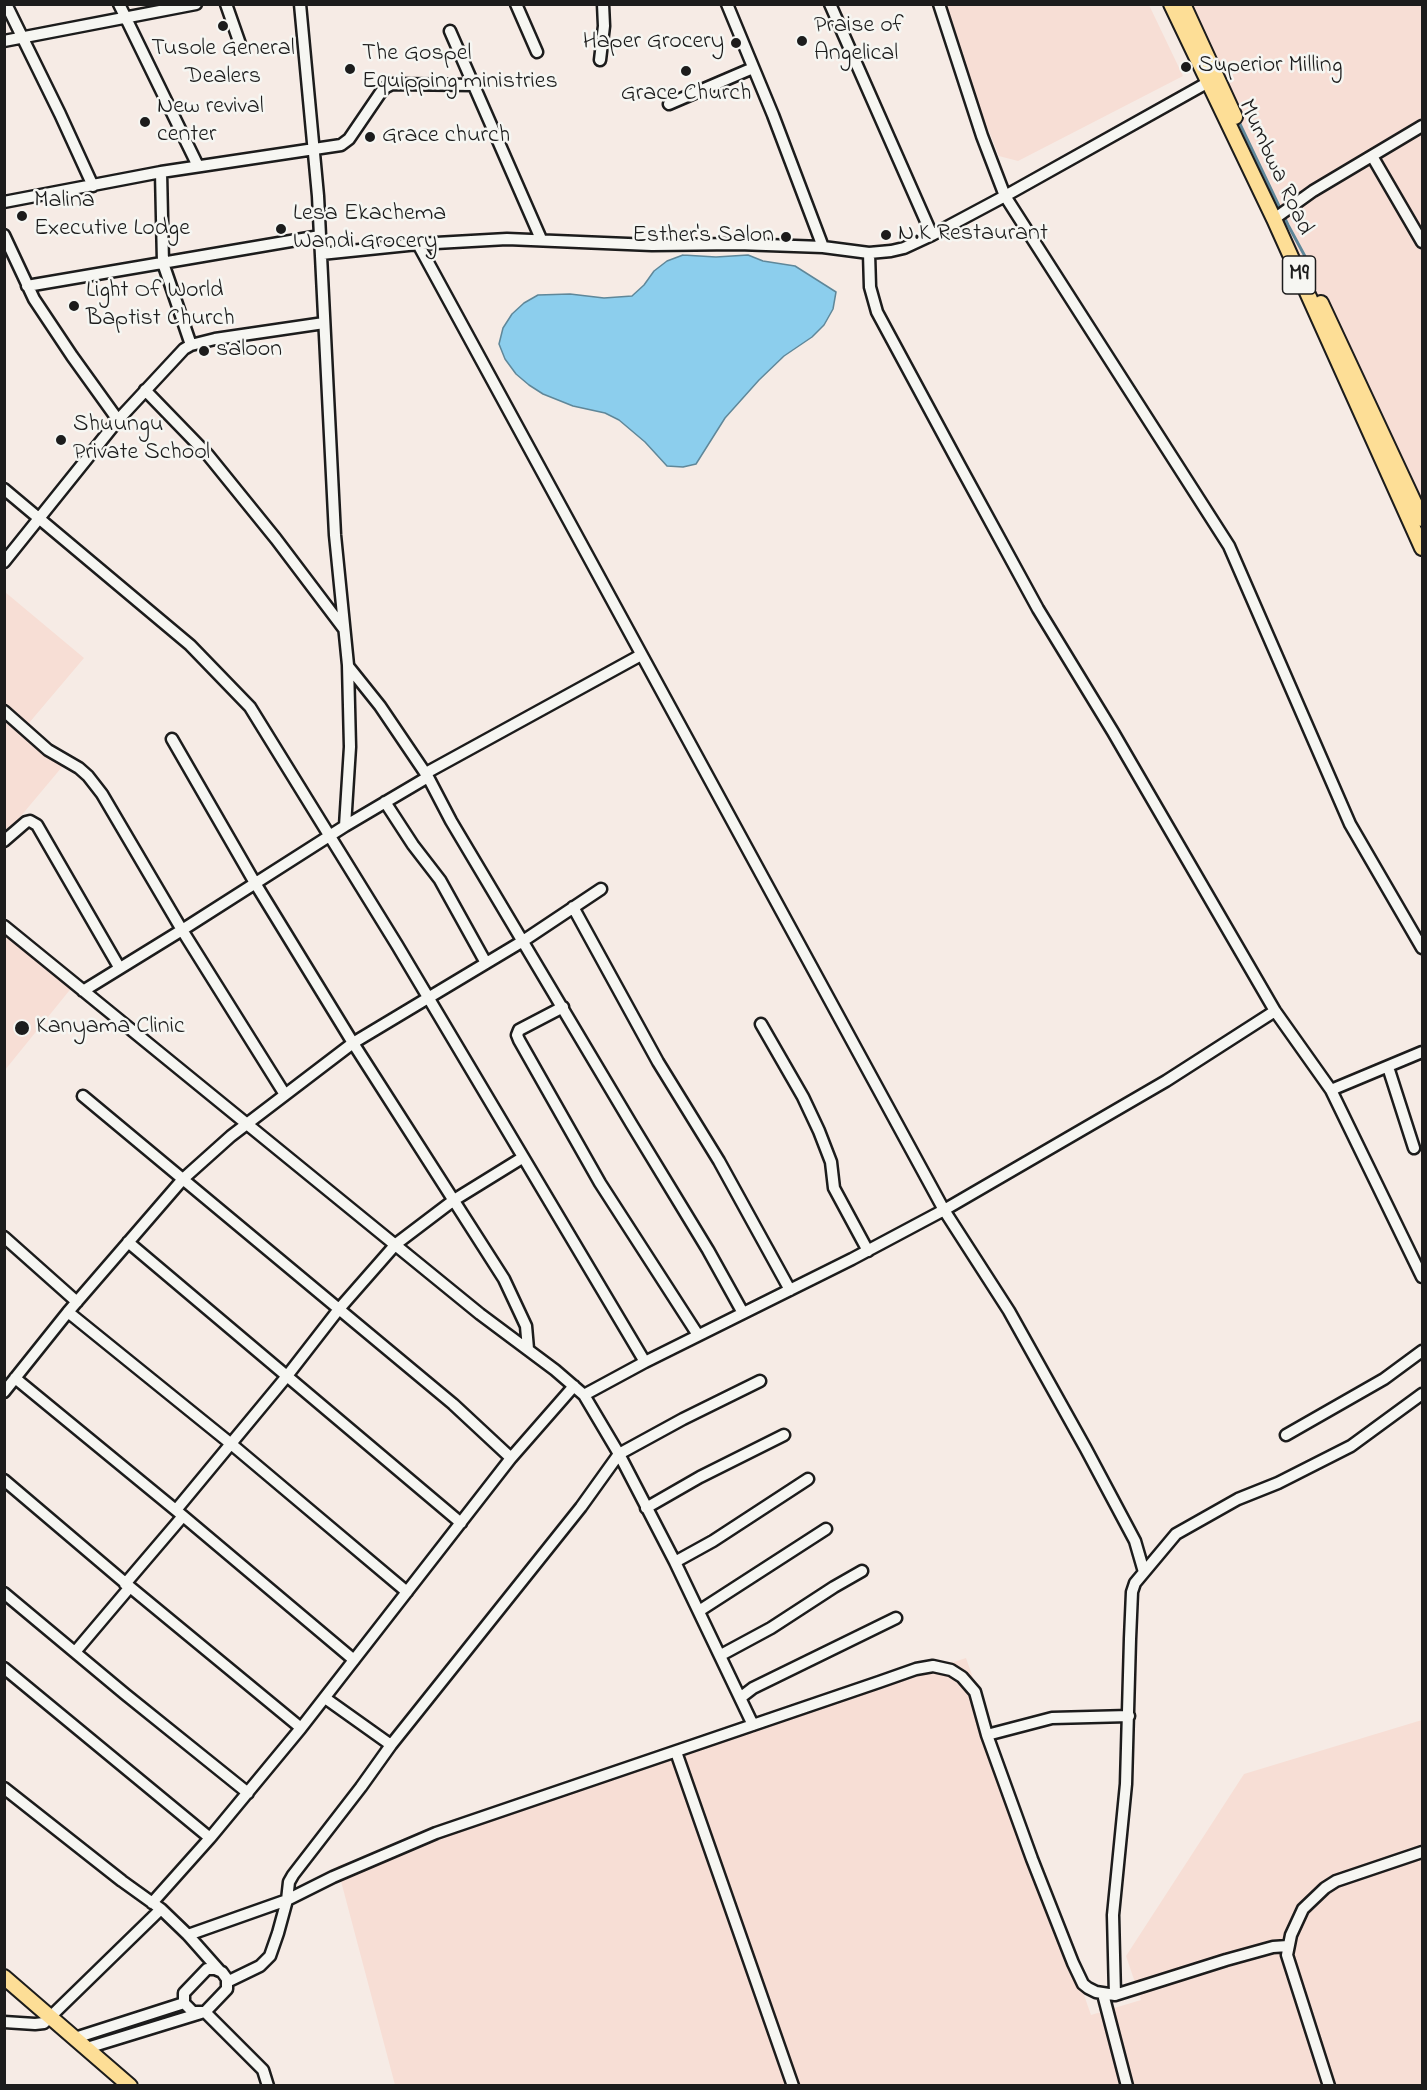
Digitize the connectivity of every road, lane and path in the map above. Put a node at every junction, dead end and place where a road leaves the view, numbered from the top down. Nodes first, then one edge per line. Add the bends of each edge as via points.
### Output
1 (6, 4) edge
2 (119, 4) edge
3 (196, 4) edge
4 (226, 4) edge
5 (300, 4) edge
6 (516, 4) edge
7 (603, 4) edge
8 (727, 4) edge
9 (830, 4) edge
10 (939, 4) edge
11 (1171, 4) edge
12 (1183, 4) edge
13 (126, 18) junction
14 (450, 31) dead end
15 (22, 38) junction
16 (4, 41) edge
17 (240, 44) dead end
18 (537, 52) dead end
19 (600, 60) dead end
20 (753, 69) junction
21 (1212, 80) junction
22 (474, 85) junction
23 (669, 104) dead end
24 (1422, 126) edge
25 (315, 149) junction
26 (1372, 156) junction
27 (198, 166) junction
28 (161, 172) junction
29 (93, 186) junction
30 (1005, 196) junction
31 (4, 202) edge
32 (1277, 217) junction
33 (4, 235) edge
34 (932, 235) junction
35 (320, 236) junction
36 (541, 240) junction
37 (1422, 242) edge
38 (418, 244) junction
39 (822, 247) junction
40 (869, 253) junction
41 (321, 254) junction
42 (163, 263) junction
43 (27, 286) junction
44 (324, 323) junction
45 (191, 345) junction
46 (145, 390) junction
47 (117, 420) junction
48 (4, 489) edge
49 (40, 519) junction
50 (1422, 519) edge
51 (1422, 548) edge
52 (4, 562) edge
53 (345, 631) junction
54 (641, 655) junction
55 (348, 665) junction
56 (4, 711) edge
57 (172, 739) dead end
58 (427, 775) junction
59 (385, 802) junction
60 (345, 826) junction
61 (329, 837) junction
62 (4, 841) edge
63 (255, 883) junction
64 (601, 889) dead end
65 (573, 907) junction
66 (4, 926) edge
67 (182, 930) junction
68 (523, 941) junction
69 (1422, 948) edge
70 (486, 963) junction
71 (119, 967) junction
72 (83, 991) junction
73 (427, 998) junction
74 (563, 1007) junction
75 (1275, 1011) junction
76 (761, 1024) dead end
77 (353, 1043) junction
78 (1422, 1052) edge
79 (1388, 1067) junction
80 (1331, 1090) junction
81 (284, 1094) junction
82 (83, 1096) dead end
83 (245, 1124) junction
84 (1414, 1148) dead end
85 (522, 1158) junction
86 (183, 1179) junction
87 (453, 1200) junction
88 (944, 1210) junction
89 (4, 1237) edge
90 (128, 1242) junction
91 (396, 1244) junction
92 (868, 1251) junction
93 (1422, 1277) edge
94 (790, 1290) junction
95 (77, 1302) junction
96 (339, 1309) junction
97 (68, 1312) junction
98 (743, 1313) junction
99 (698, 1335) junction
100 (528, 1349) junction
101 (1422, 1351) edge
102 (645, 1362) junction
103 (287, 1376) junction
104 (15, 1378) junction
105 (760, 1381) dead end
106 (574, 1386) junction
107 (4, 1392) edge
108 (1422, 1394) edge
109 (584, 1395) junction
110 (784, 1435) dead end
111 (1286, 1436) dead end
112 (230, 1443) junction
113 (619, 1454) junction
114 (511, 1458) junction
115 (808, 1479) dead end
116 (4, 1480) edge
117 (646, 1508) junction
118 (179, 1513) junction
119 (461, 1523) junction
120 (826, 1530) dead end
121 (675, 1562) junction
122 (862, 1571) dead end
123 (1144, 1572) junction
124 (128, 1586) junction
125 (407, 1592) junction
126 (4, 1593) edge
127 (699, 1611) junction
128 (896, 1618) dead end
129 (75, 1652) junction
130 (721, 1656) junction
131 (354, 1660) junction
132 (4, 1668) edge
133 (325, 1698) junction
134 (740, 1698) junction
135 (1129, 1716) junction
136 (753, 1725) junction
137 (301, 1728) junction
138 (987, 1735) junction
139 (391, 1745) junction
140 (676, 1752) junction
141 (4, 1788) edge
142 (248, 1793) junction
143 (210, 1838) junction
144 (1422, 1852) edge
145 (287, 1900) junction
146 (156, 1906) junction
147 (188, 1935) junction
148 (1288, 1946) junction
149 (213, 1970) junction
150 (4, 1977) edge
151 (227, 1982) junction
152 (1104, 1994) junction
153 (1115, 1995) junction
154 (184, 2003) junction
155 (203, 2012) junction
156 (51, 2017) junction
157 (4, 2022) edge
158 (75, 2038) junction
159 (87, 2048) junction
160 (130, 2085) edge
161 (267, 2085) edge
162 (793, 2085) edge
163 (1127, 2085) edge
164 (1329, 2085) edge

1 - 15 street
2 - 13 street
3 - 13 street
4 - 17 street
5 - 25 street
6 - 18 street
7 - 19 street
8 - 20 street
9 - 34 street
10 - 30 street via 981,136
11 - 21 main road, Mumbwa Road / M9
12 - 21 main road, Mumbwa Road / M9
13 - 15 street
13 - 27 street
14 - 22 street
15 - 16 street
15 - 29 street
20 - 23 street
20 - 39 street
21 - 30 street
21 - 32 main road, Mumbwa Road / M9
22 - 25 street via 392,84 381,92 345,143
22 - 36 street
24 - 26 street
25 - 27 street
25 - 35 street
26 - 32 street
26 - 37 street
27 - 28 street
28 - 29 street
28 - 42 street
29 - 31 street
30 - 34 street
30 - 69 street via 1228,546 1350,824
32 - 50 main road, Mumbwa Road / M9
32 - 51 main road, Mumbwa Road / M9
33 - 43 street
34 - 40 street via 904,248
35 - 41 street
35 - 42 street
36 - 38 street
36 - 39 street
38 - 41 street
38 - 54 street
39 - 40 street
40 - 75 street via 870,287 878,312 1038,609
41 - 44 street
42 - 43 street
42 - 45 street
43 - 47 street
44 - 45 street
44 - 53 street via 335,535
45 - 46 street
46 - 47 street
46 - 53 street via 208,455
47 - 49 street
48 - 49 street
49 - 52 street
49 - 61 street via 190,645 238,693
53 - 55 street
54 - 58 street via 442,763
54 - 88 street
55 - 58 street
55 - 60 street via 350,747
56 - 67 street via 48,750 88,776
57 - 63 street
58 - 59 street
58 - 68 street
59 - 60 street
59 - 70 street via 441,880
60 - 61 street
61 - 63 street
61 - 73 street
62 - 71 street via 26,822 37,825
63 - 67 street
63 - 77 street
64 - 65 street
65 - 68 street
65 - 94 street
66 - 72 street
67 - 71 street
67 - 81 street
68 - 70 street
68 - 74 street
70 - 73 street
71 - 72 street
72 - 83 street
73 - 77 street
73 - 85 street
74 - 98 street
74 - 99 street via 519,1030 519,1040 600,1183
75 - 80 street
75 - 88 street via 1166,1081
76 - 92 street via 803,1097 831,1162 834,1188
77 - 81 street
77 - 87 street
78 - 79 street
79 - 80 street
79 - 84 street
80 - 93 street
81 - 83 street
82 - 86 street
83 - 86 street
83 - 91 street
85 - 87 street
85 - 102 street
86 - 90 street
86 - 96 street
87 - 91 street
87 - 100 street via 504,1279 526,1326
88 - 92 street
88 - 123 street via 1009,1311 1086,1449 1135,1541
89 - 95 street
90 - 95 street
90 - 103 street
91 - 96 street
91 - 100 street
92 - 94 street
94 - 98 street
95 - 97 street
96 - 103 street
96 - 114 street
97 - 104 street
97 - 112 street
98 - 99 street
99 - 102 street
100 - 106 street
101 - 111 street via 1384,1379
102 - 109 street
103 - 112 street
103 - 119 street
104 - 107 street
104 - 118 street
105 - 113 street
106 - 109 street
106 - 114 street
108 - 123 street via 1351,1446 1238,1499 1176,1534
109 - 113 street
110 - 117 street
112 - 118 street
112 - 125 street
113 - 117 street
113 - 139 street
114 - 119 street
115 - 121 street
116 - 124 street
117 - 121 street
118 - 124 street
118 - 131 street
119 - 125 street
120 - 127 street
121 - 127 street
122 - 130 street
123 - 135 street via 1132,1592
124 - 129 street
124 - 137 street
125 - 131 street
126 - 129 street
127 - 130 street
128 - 134 street
129 - 142 street
130 - 134 street
131 - 133 street
132 - 143 street
133 - 137 street
133 - 139 street
134 - 136 street
135 - 138 street via 1052,1718
135 - 153 street via 1123,1830 1113,1915
136 - 138 street via 933,1666 951,1670 969,1683
136 - 140 street
137 - 142 street
138 - 152 street via 1083,1984
139 - 145 street via 293,1875
140 - 145 street via 436,1833
140 - 162 street
141 - 146 street
142 - 143 street
143 - 146 street
144 - 148 street via 1324,1887 1303,1909
145 - 147 street
145 - 151 street via 270,1956 260,1966
146 - 147 street
146 - 156 street
147 - 149 street
148 - 153 street via 1237,1957
148 - 164 street via 1287,1955
149 - 151 street via 225,1975
149 - 154 street via 184,1993
150 - 156 main road
151 - 155 street via 227,1989
152 - 153 street
152 - 163 street
154 - 155 street via 190,2010
154 - 158 street
155 - 159 street
155 - 161 street via 263,2070
156 - 157 street via 35,2024
156 - 158 main road
158 - 159 main road
159 - 160 main road

